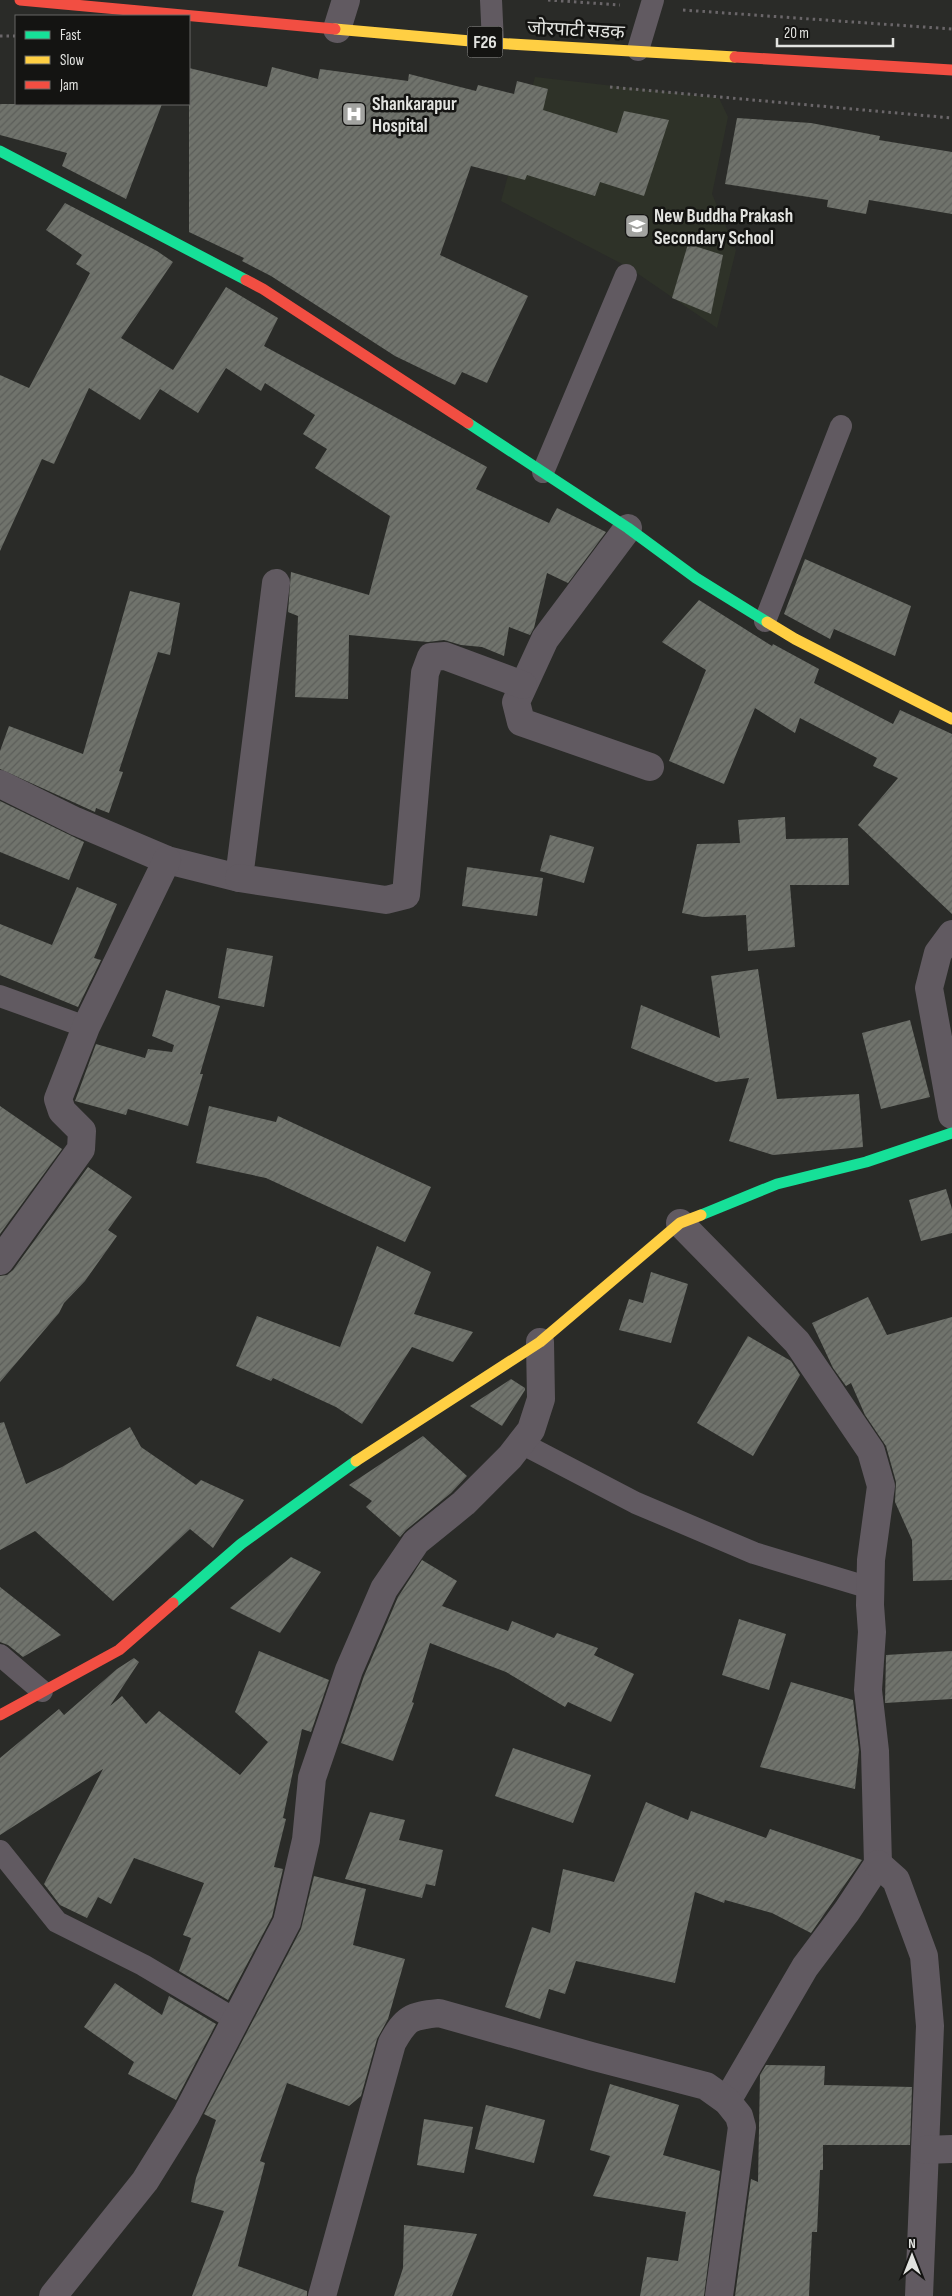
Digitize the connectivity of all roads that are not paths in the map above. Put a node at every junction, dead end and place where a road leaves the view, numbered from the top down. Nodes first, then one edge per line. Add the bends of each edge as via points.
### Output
1 (20, 0) edge
2 (346, 0) edge
3 (491, 0) edge
4 (652, 4) edge
5 (184, 15) edge
6 (190, 16) edge
7 (337, 29) junction
8 (493, 43) junction
9 (638, 50) junction
10 (952, 70) edge
11 (0, 152) edge
12 (626, 275) dead end
13 (842, 426) dead end
14 (543, 472) junction
15 (628, 528) junction
16 (276, 583) dead end
17 (765, 620) junction
18 (523, 685) junction
19 (952, 719) edge
20 (650, 767) dead end
21 (0, 784) edge
22 (167, 860) junction
23 (239, 878) junction
24 (952, 934) edge
25 (0, 996) edge
26 (86, 1027) junction
27 (952, 1115) edge
28 (952, 1133) edge
29 (680, 1223) junction
30 (0, 1260) edge
31 (540, 1342) junction
32 (521, 1443) junction
33 (870, 1588) junction
34 (0, 1655) edge
35 (42, 1692) junction
36 (0, 1715) edge
37 (0, 1851) edge
38 (878, 1864) junction
39 (236, 2020) junction
40 (727, 2101) junction
41 (952, 2149) edge
42 (925, 2150) junction
43 (53, 2296) edge
44 (322, 2296) edge
45 (719, 2296) edge
46 (919, 2296) edge

1 - 5 street, जोरपाटी सडक / F26
2 - 7 street
3 - 8 lane
4 - 9 lane
6 - 7 street, जोरपाटी सडक / F26
7 - 8 street, जोरपाटी सडक / F26
8 - 9 street, जोरपाटी सडक / F26
9 - 10 street, जोरपाटी सडक / F26
11 - 14 street via 263,289
12 - 14 lane
13 - 17 lane
14 - 15 street
15 - 17 street via 696,578
15 - 18 street via 545,639
16 - 23 street
17 - 19 street via 795,639
18 - 20 street via 516,702 521,722
18 - 23 street via 445,656 431,657 426,673 406,894 386,900
21 - 22 street
22 - 23 street
22 - 26 street
24 - 27 street via 938,953 929,988
25 - 26 lane
26 - 30 street via 58,1099 62,1110 82,1130 81,1149
28 - 29 street via 866,1162 777,1184
29 - 31 street
29 - 33 street via 797,1342 871,1451 881,1486
31 - 32 street via 541,1399 531,1430
31 - 35 street via 359,1459 241,1544 118,1650
32 - 33 lane via 636,1503 754,1553
32 - 39 street via 464,1503 416,1542 384,1589 349,1670 312,1778 306,1840 287,1922
33 - 38 street via 872,1632 868,1690 875,1751
34 - 35 lane
35 - 36 street
37 - 39 lane via 57,1922 143,1965
38 - 40 street via 805,1967
38 - 42 street via 896,1880 924,1956 930,2026
39 - 43 street via 186,2115 146,2181
40 - 44 street via 706,2086 439,2012 420,2014 404,2022 392,2043
40 - 45 street via 739,2116 742,2127
41 - 42 street
42 - 46 street

